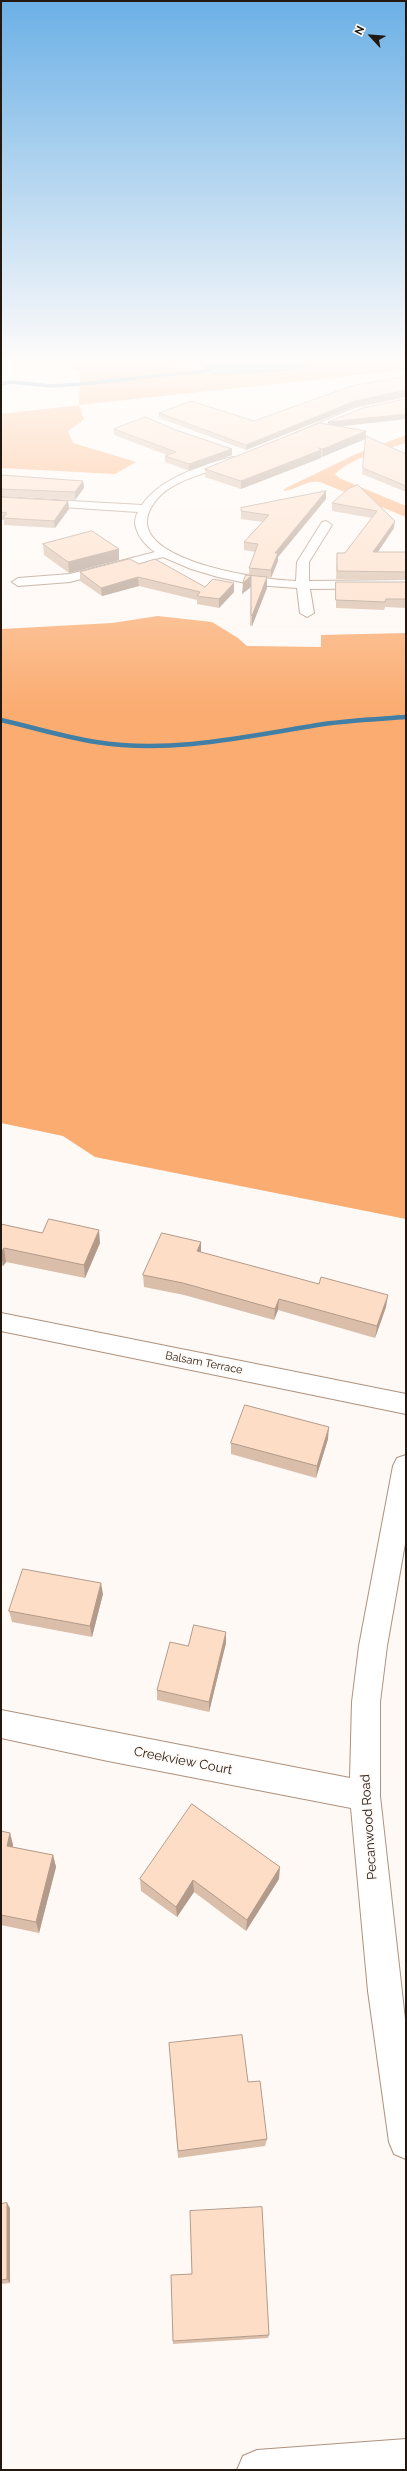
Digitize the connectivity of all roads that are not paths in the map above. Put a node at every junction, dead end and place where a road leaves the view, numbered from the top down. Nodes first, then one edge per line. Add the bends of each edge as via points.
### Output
1 (187, 478) edge
2 (1, 500) edge
3 (145, 509) junction
4 (326, 525) dead end
5 (164, 553) junction
6 (18, 582) dead end
7 (303, 584) junction
8 (406, 584) edge
9 (307, 613) dead end
10 (1, 1322) edge
11 (406, 1404) edge
12 (406, 1466) edge
13 (1, 1724) edge
14 (365, 1796) junction
15 (406, 2142) edge
16 (406, 2458) edge
17 (257, 2470) edge

1 - 3 street via 169,486 153,498
2 - 3 street
3 - 5 street via 142,528 148,538
4 - 7 street via 303,562
5 - 6 street via 70,578
5 - 7 street via 187,565 230,577
7 - 8 street
7 - 9 street
10 - 11 street, Balsam Terrace
12 - 14 street, Pecanwood Road via 373,1646 366,1702
13 - 14 street, Creekview Court
14 - 15 street, Pecanwood Road via 384,1991
16 - 17 street

